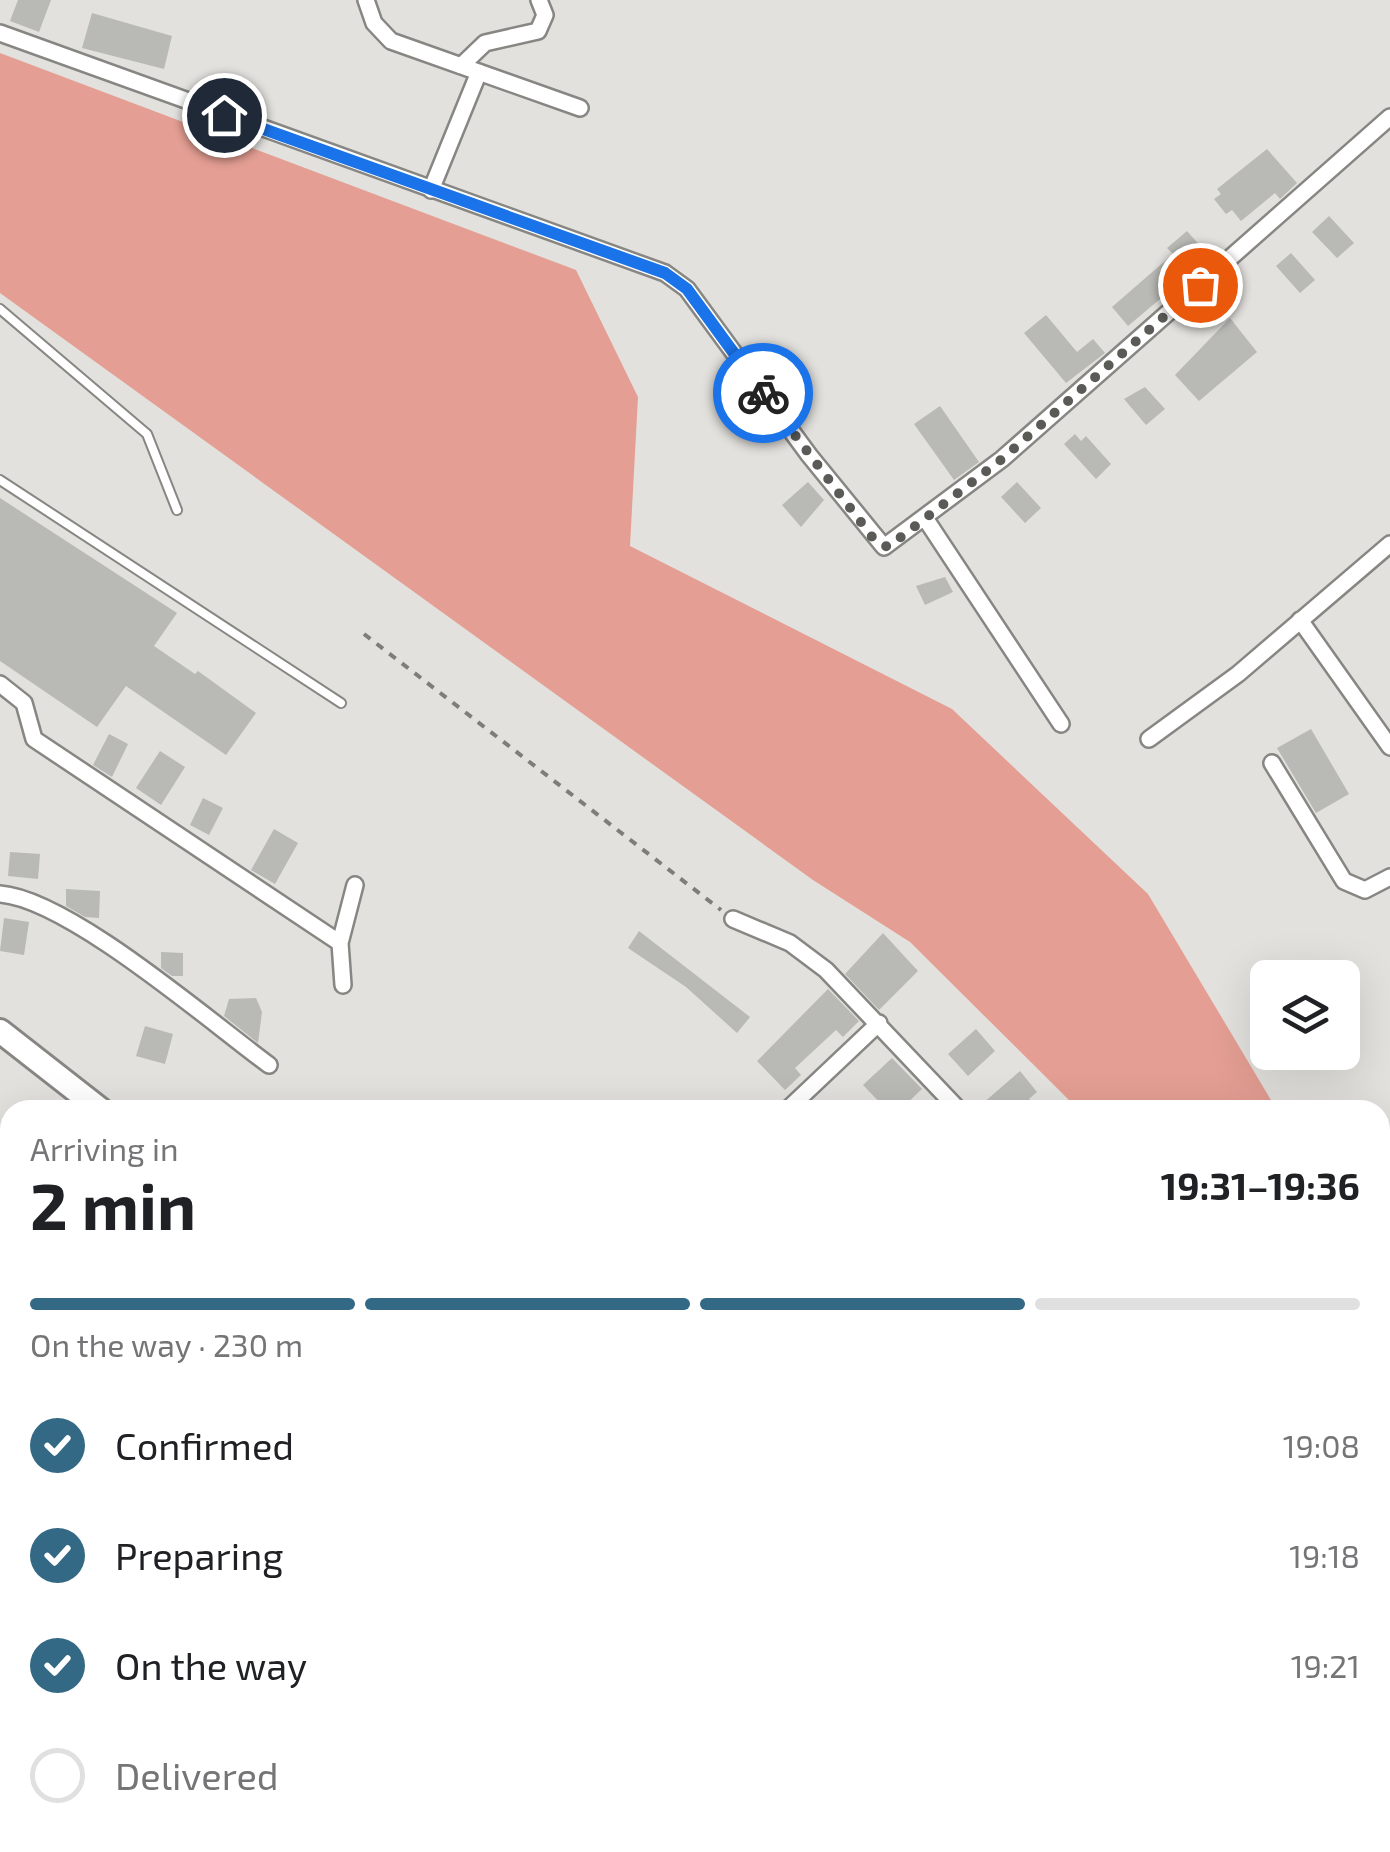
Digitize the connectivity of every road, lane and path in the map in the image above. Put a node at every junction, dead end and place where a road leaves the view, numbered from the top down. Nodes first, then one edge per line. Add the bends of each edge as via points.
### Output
1 (366, 0) edge
2 (539, 0) edge
3 (0, 33) edge
4 (461, 66) junction
5 (479, 72) junction
6 (580, 108) dead end
7 (1390, 117) edge
8 (432, 190) junction
9 (0, 309) edge
10 (0, 480) edge
11 (177, 510) dead end
12 (925, 518) junction
13 (1390, 544) edge
14 (1300, 620) junction
15 (364, 634) dead end
16 (0, 684) edge
17 (341, 703) dead end
18 (1061, 724) dead end
19 (1149, 739) dead end
20 (1390, 747) edge
21 (1272, 763) dead end
22 (1390, 877) edge
23 (354, 885) dead end
24 (0, 894) edge
25 (733, 919) joint
26 (340, 943) junction
27 (342, 985) dead end
28 (878, 1023) junction
29 (0, 1031) edge
30 (269, 1065) dead end
31 (88, 1100) edge
32 (797, 1100) edge
33 (944, 1100) edge

1 - 4 street via 374,23 391,40
2 - 4 street via 546,15 538,31 485,44
3 - 8 street
4 - 5 street
5 - 6 street
5 - 8 street
7 - 12 street via 1057,412
8 - 12 street via 677,280 876,542 888,547
9 - 11 lane via 146,434
10 - 17 lane
12 - 18 street
13 - 14 street
14 - 19 street
14 - 20 street
15 - 25 path
16 - 26 street via 28,708 34,739
21 - 22 street via 1344,881 1365,890
23 - 26 street
24 - 30 street via 62,914
25 - 28 street via 808,955
26 - 27 street
28 - 32 street
28 - 33 street
29 - 31 street

